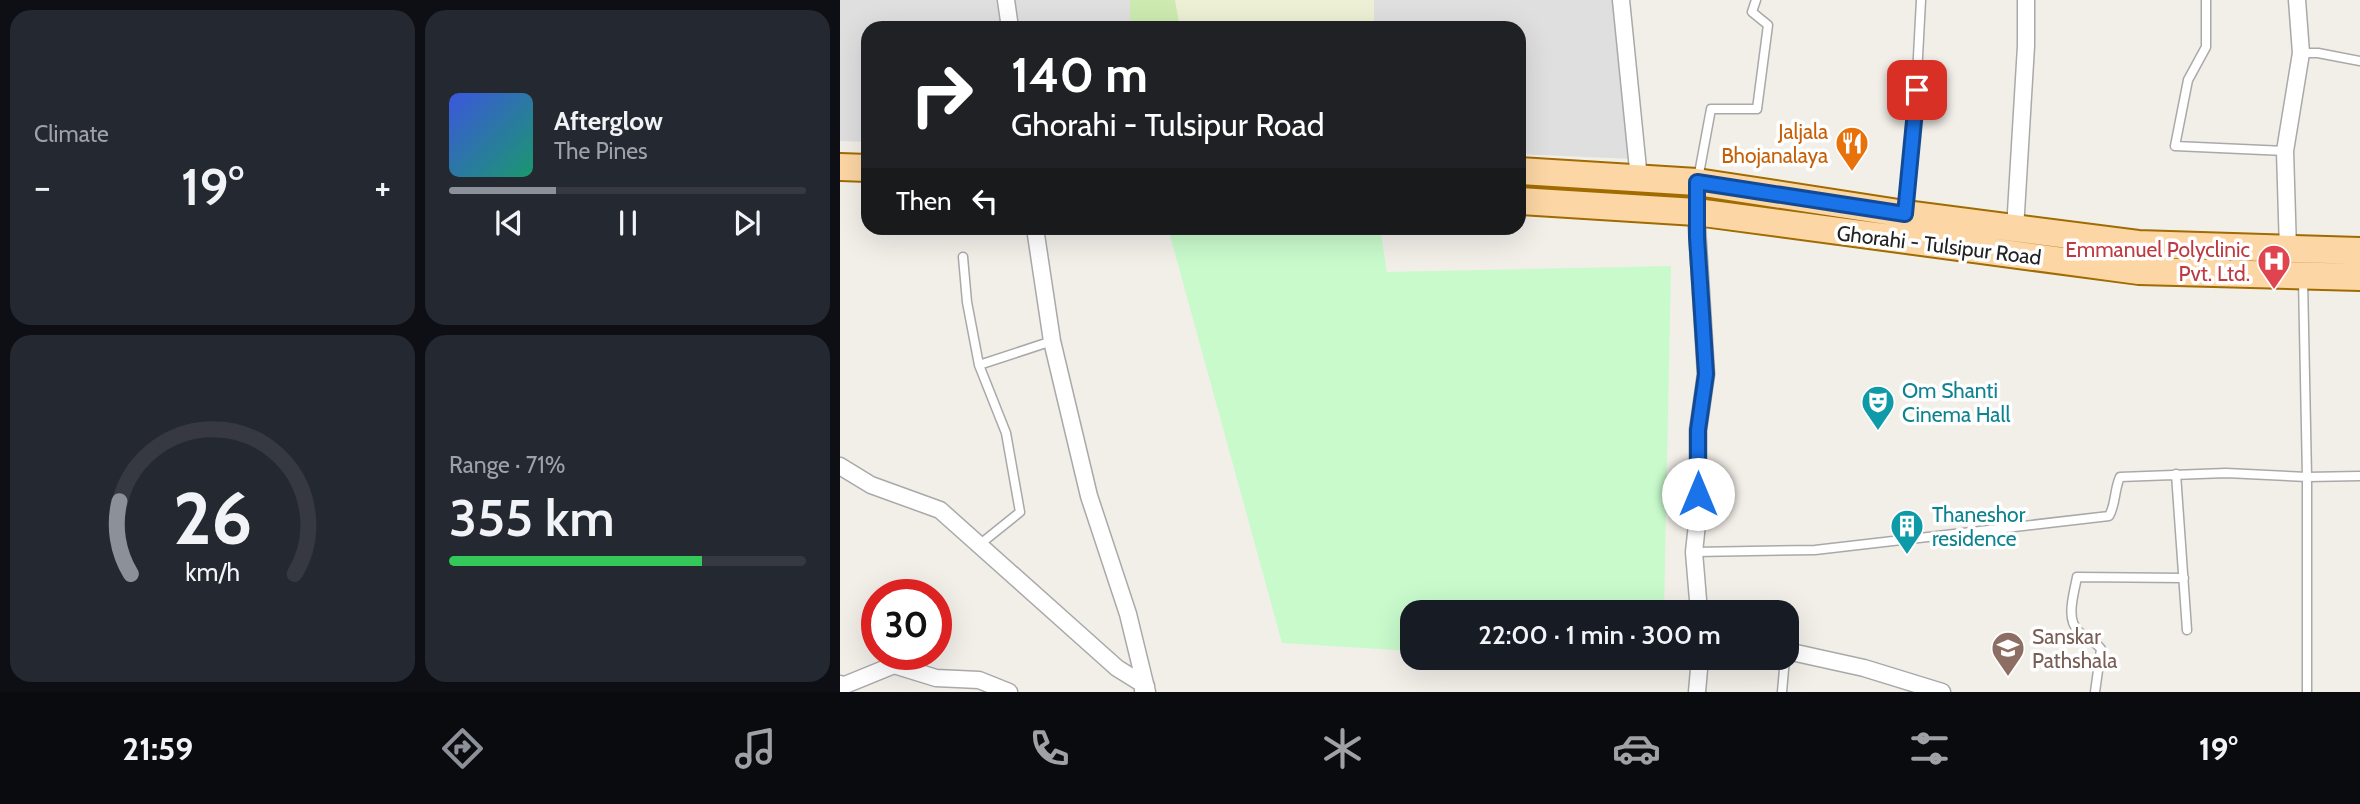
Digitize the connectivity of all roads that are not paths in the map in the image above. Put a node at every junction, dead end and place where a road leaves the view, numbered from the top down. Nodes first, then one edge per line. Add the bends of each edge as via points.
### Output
1 (1006, 0) edge
2 (1621, 0) edge
3 (1756, 0) edge
4 (1921, 0) edge
5 (2026, 0) edge
6 (2206, 0) edge
7 (2297, 0) edge
8 (1009, 21) edge
9 (2301, 53) junction
10 (2360, 61) edge
11 (2285, 151) junction
12 (840, 167) edge
13 (861, 168) edge
14 (1526, 171) edge
15 (1639, 178) junction
16 (1697, 182) junction
17 (1526, 201) edge
18 (1696, 212) junction
19 (1905, 214) junction
20 (2015, 229) junction
21 (1036, 235) edge
22 (2288, 250) junction
23 (2360, 251) edge
24 (963, 257) dead end
25 (2261, 261) junction
26 (2303, 276) junction
27 (2360, 277) edge
28 (1052, 341) junction
29 (979, 365) junction
30 (840, 466) edge
31 (2176, 474) junction
32 (2360, 476) edge
33 (2307, 477) junction
34 (979, 545) junction
35 (1693, 552) junction
36 (2184, 578) junction
37 (1698, 600) edge
38 (2187, 630) dead end
39 (1799, 653) edge
40 (1699, 670) edge
41 (1784, 670) edge
42 (847, 686) edge
43 (1145, 690) edge
44 (1009, 692) edge
45 (1697, 692) edge
46 (1782, 692) edge
47 (1942, 692) edge
48 (2095, 692) edge
49 (2306, 692) edge

1 - 8 street
2 - 15 street
3 - 16 lane via 1752,12 1768,25 1757,109 1712,109
4 - 19 lane
5 - 20 street
6 - 11 lane via 2206,47 2188,80 2175,146
7 - 9 street
9 - 10 lane
9 - 11 street
11 - 22 street
12 - 13 main road
14 - 15 main road, Ghorahi - Tulsipur Road
15 - 16 main road, Ghorahi - Tulsipur Road
16 - 18 street
16 - 19 main road, Ghorahi - Tulsipur Road
17 - 18 main road, Ghorahi - Tulsipur Road
18 - 25 main road, Ghorahi - Tulsipur Road via 2139,271
18 - 35 street via 1706,374 1698,430
19 - 20 main road, Ghorahi - Tulsipur Road
20 - 25 main road, Ghorahi - Tulsipur Road
21 - 28 street
22 - 23 main road, Ghorahi - Tulsipur Road
22 - 25 main road, Ghorahi - Tulsipur Road
24 - 29 lane
25 - 26 main road, Ghorahi - Tulsipur Road
26 - 27 main road, Ghorahi - Tulsipur Road
26 - 33 lane
28 - 29 lane
28 - 43 street via 1089,496 1128,614
29 - 34 lane via 1006,433 1020,512
30 - 34 street via 872,485 940,510
31 - 33 lane
31 - 35 lane via 2120,477 2109,516 1815,550
31 - 36 lane
32 - 33 lane
33 - 49 lane
34 - 43 street
35 - 37 street
36 - 38 lane
36 - 48 lane via 2077,578 2071,611 2075,627 2101,649
39 - 47 street
40 - 45 street
41 - 46 lane
42 - 44 street via 894,665 936,678 979,680

